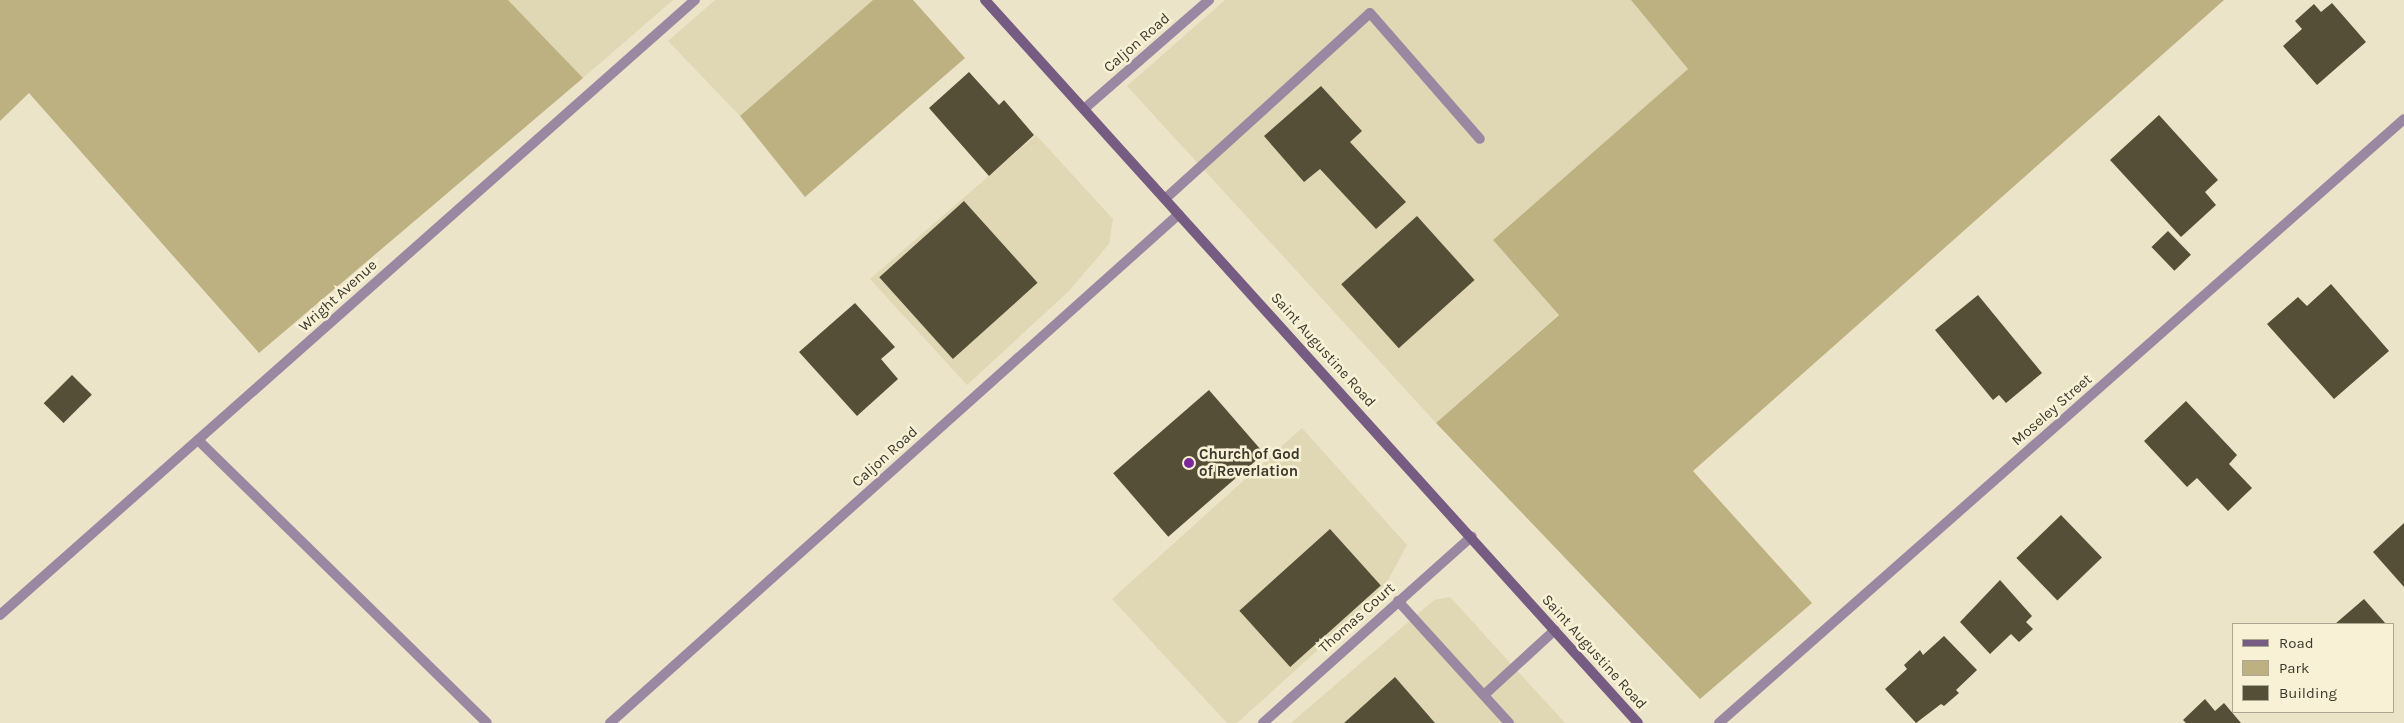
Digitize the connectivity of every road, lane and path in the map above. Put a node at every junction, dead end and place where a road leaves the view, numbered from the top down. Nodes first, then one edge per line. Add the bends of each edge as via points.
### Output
1 (695, 0) edge
2 (985, 0) edge
3 (1209, 0) edge
4 (1084, 109) junction
5 (2404, 119) edge
6 (1480, 139) dead end
7 (1166, 198) junction
8 (1179, 214) junction
9 (198, 440) junction
10 (1472, 536) junction
11 (1398, 601) junction
12 (0, 615) edge
13 (1555, 630) junction
14 (1484, 695) junction
15 (487, 723) edge
16 (610, 723) edge
17 (1263, 723) edge
18 (1509, 723) edge
19 (1638, 723) edge
20 (1719, 723) edge

1 - 9 street, Wright Avenue
2 - 4 main road, Saint Augustine Road
3 - 4 street, Caljon Road
4 - 7 main road, Saint Augustine Road
5 - 20 street, Moseley Street
6 - 7 street via 1370,13
7 - 8 main road, Saint Augustine Road
8 - 10 main road, Saint Augustine Road
8 - 16 street, Caljon Road
9 - 12 street, Wright Avenue
9 - 15 street
10 - 11 street, Thomas Court
10 - 13 main road, Saint Augustine Road
11 - 14 street
11 - 17 street, Thomas Court
13 - 14 street
13 - 19 main road, Saint Augustine Road
14 - 18 street

